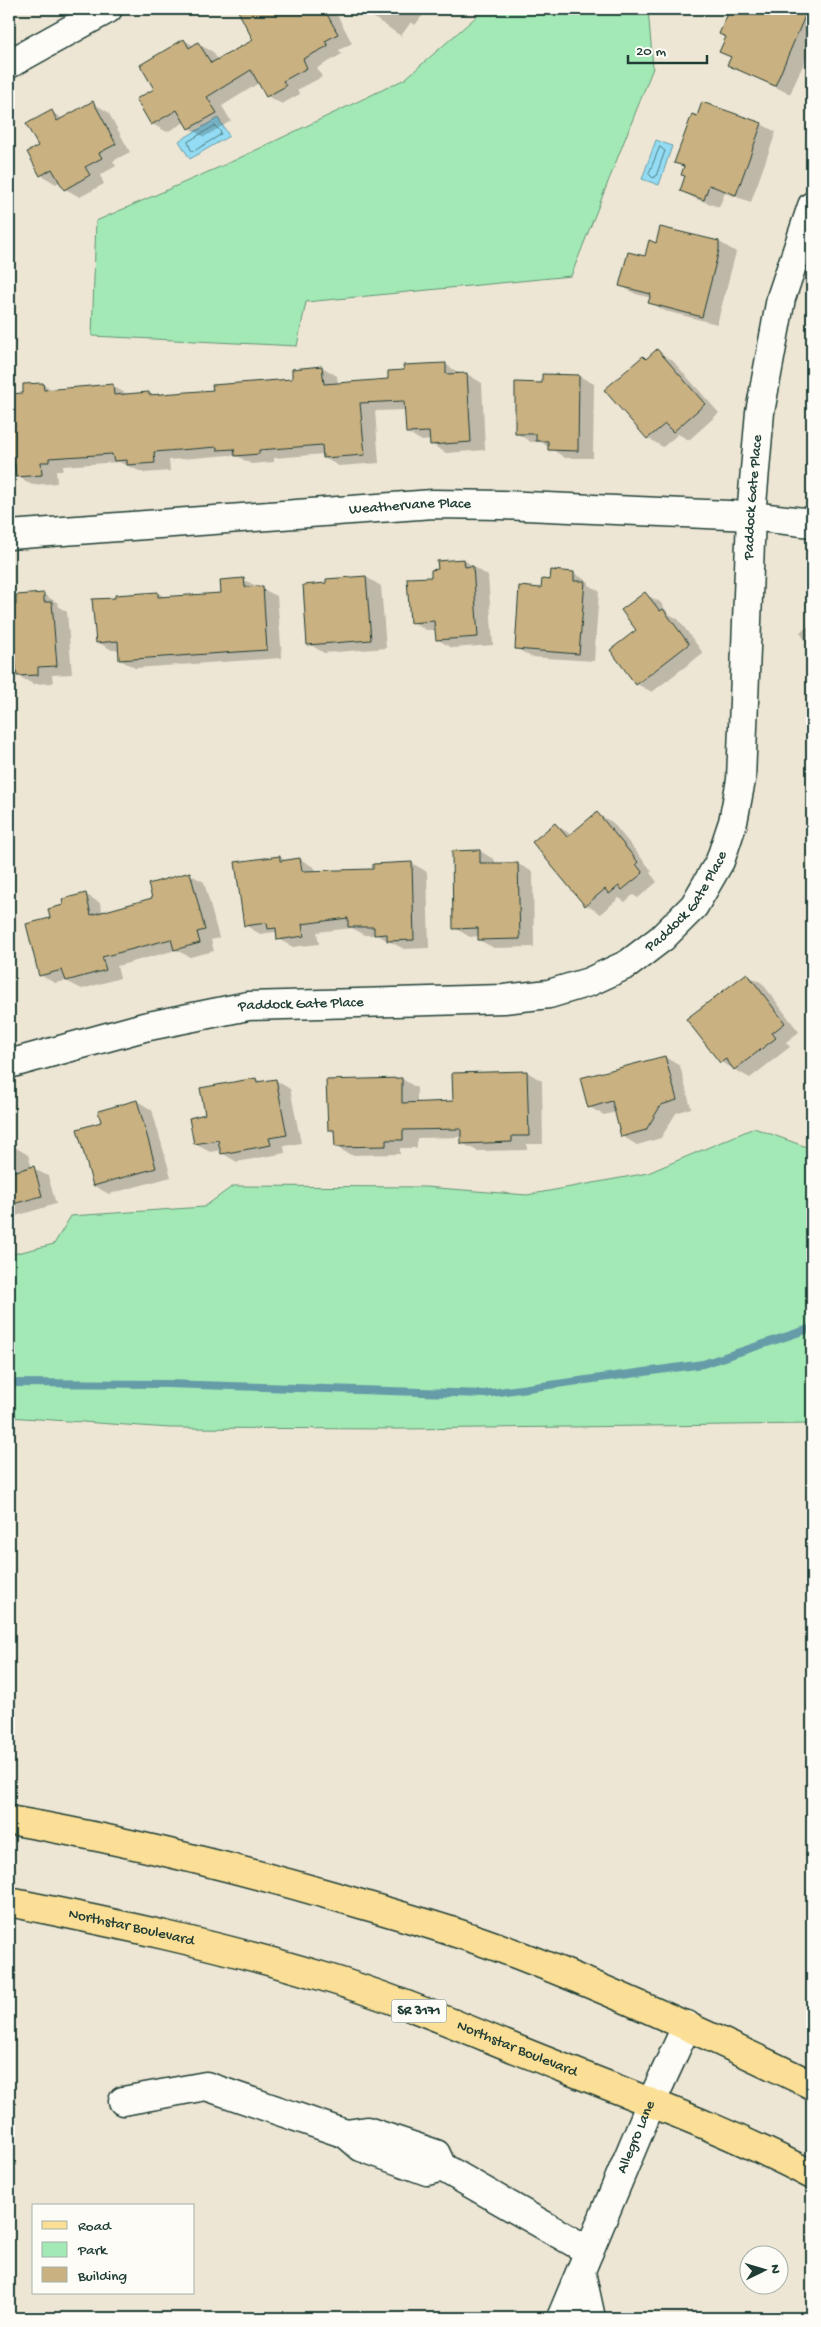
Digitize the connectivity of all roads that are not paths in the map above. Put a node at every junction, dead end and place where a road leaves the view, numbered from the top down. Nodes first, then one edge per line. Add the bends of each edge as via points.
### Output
1 (108, 9) edge
2 (9, 64) edge
3 (812, 206) edge
4 (751, 516) junction
5 (812, 522) edge
6 (9, 536) edge
7 (9, 1064) edge
8 (9, 1820) edge
9 (9, 1902) edge
10 (687, 2025) junction
11 (812, 2085) edge
12 (123, 2101) dead end
13 (652, 2103) junction
14 (812, 2175) edge
15 (585, 2261) junction
16 (561, 2318) edge
17 (591, 2318) edge

1 - 2 street
3 - 4 street, Paddock Gate Place via 781,298 760,412
4 - 5 street, Weathervane Place
4 - 6 street, Weathervane Place via 432,504
4 - 7 street, Paddock Gate Place via 741,780 733,822 720,861 694,906 662,938 628,964 589,982 540,995 504,999 248,1006 144,1027
8 - 10 main road via 258,1874 428,1923 516,1954
9 - 13 main road, Northstar Boulevard / SR 3171 via 209,1945 323,1976
10 - 11 main road
10 - 13 street, Allegro Lane
12 - 15 street via 206,2086 346,2134 367,2131 436,2154 442,2167
13 - 14 main road, Northstar Boulevard / SR 3171 via 730,2134
13 - 15 street, Allegro Lane
15 - 16 street, Allegro Lane
15 - 17 street

